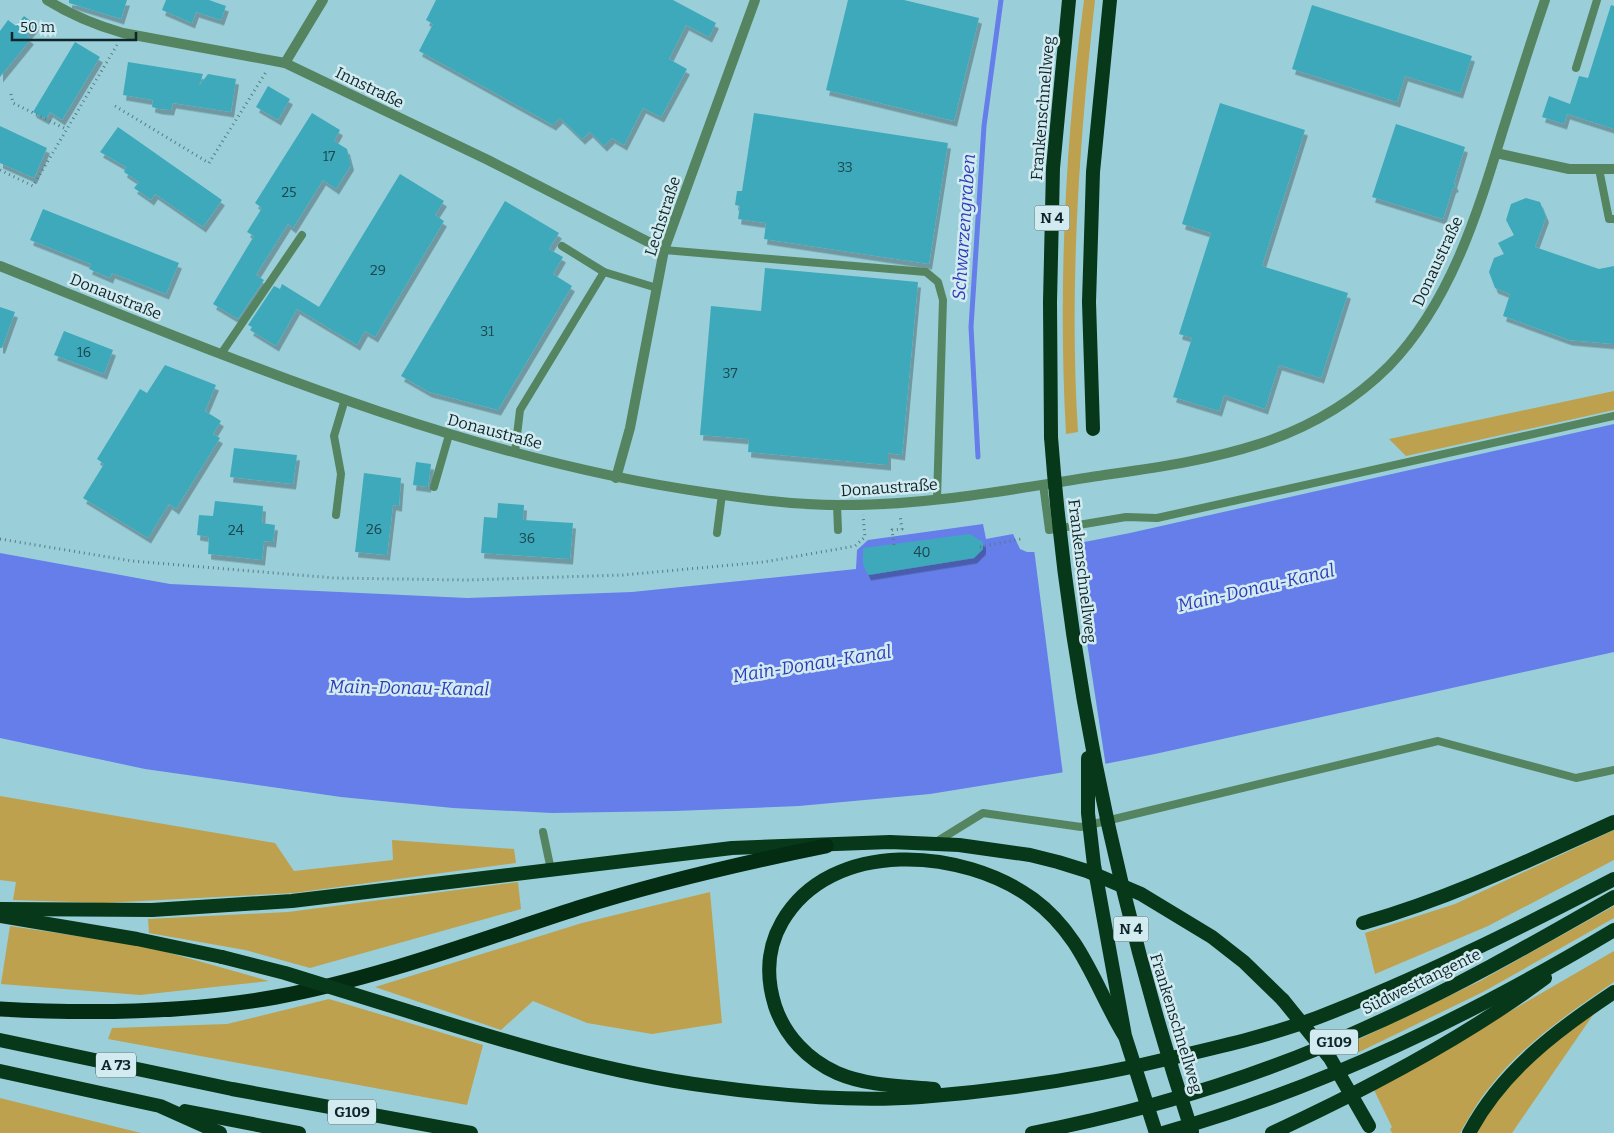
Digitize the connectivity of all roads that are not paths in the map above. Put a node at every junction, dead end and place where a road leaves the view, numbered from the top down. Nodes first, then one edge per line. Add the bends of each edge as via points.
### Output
1 (48, 0) edge
2 (323, 0) edge
3 (755, 0) edge
4 (1069, 0) edge
5 (1110, 0) edge
6 (1545, 0) edge
7 (1597, 0) edge
8 (285, 63) junction
9 (1576, 68) dead end
10 (1496, 153) junction
11 (1599, 169) junction
12 (1614, 169) edge
13 (1612, 219) edge
14 (302, 235) dead end
15 (562, 246) dead end
16 (664, 250) junction
17 (0, 266) edge
18 (604, 272) junction
19 (657, 288) junction
20 (221, 354) junction
21 (345, 400) junction
22 (1614, 416) edge
23 (1093, 429) dead end
24 (449, 435) junction
25 (516, 452) junction
26 (616, 478) junction
27 (1043, 484) junction
28 (434, 487) dead end
29 (722, 494) junction
30 (937, 499) junction
31 (837, 505) junction
32 (336, 515) dead end
33 (838, 530) dead end
34 (717, 533) dead end
35 (1087, 722) junction
36 (1614, 770) edge
37 (1614, 822) edge
38 (543, 832) dead end
39 (934, 843) junction
40 (826, 846) junction
41 (551, 870) junction
42 (1614, 879) edge
43 (1614, 897) edge
44 (0, 909) edge
45 (0, 916) edge
46 (1363, 922) dead end
47 (1614, 930) edge
48 (1588, 945) junction
49 (1614, 992) edge
50 (0, 1008) edge
51 (1125, 1036) junction
52 (0, 1040) edge
53 (0, 1072) edge
54 (232, 1089) joint
55 (959, 1092) junction
56 (160, 1106) junction
57 (1370, 1129) edge
58 (220, 1133) edge
59 (299, 1133) edge
60 (471, 1133) edge
61 (1032, 1133) edge
62 (1156, 1133) edge
63 (1163, 1133) edge
64 (1192, 1133) edge
65 (1272, 1133) edge
66 (1470, 1133) edge

1 - 8 street, Innstraße via 63,11 97,26 123,33
2 - 8 street
3 - 16 street, Lechstraße
4 - 35 highway, Frankenschnellweg / N 4, bridge via 1053,168 1051,437 1064,565
5 - 23 highway, N 4 via 1093,172 1089,302
6 - 10 street, Donaustraße
7 - 9 lane
8 - 16 street, Innstraße via 488,160
10 - 11 street via 1569,169
10 - 27 street, Donaustraße via 1471,228 1435,306 1412,339 1362,390 1291,434 1230,453 1161,467
11 - 12 street
11 - 13 lane
14 - 20 lane
15 - 18 lane
16 - 19 street, Lechstraße
16 - 30 lane via 926,272 938,282 943,300
17 - 20 street, Donaustraße
18 - 19 lane
18 - 25 lane via 520,410
19 - 26 street, Lechstraße via 630,428
20 - 21 street, Donaustraße
21 - 24 street, Donaustraße
21 - 32 lane via 334,436 341,474
22 - 27 lane via 1157,518 1126,516 1049,530
24 - 25 street, Donaustraße
24 - 28 lane
25 - 26 street, Donaustraße
26 - 29 street, Donaustraße
27 - 30 street, Donaustraße
29 - 31 street, Donaustraße
29 - 34 lane
30 - 31 street, Donaustraße
31 - 33 lane
35 - 51 highway, bridge via 1088,812 1094,865
35 - 64 highway, Frankenschnellweg / N 4, bridge via 1133,937 1158,1030
36 - 39 lane via 1576,778 1438,741 1081,827 983,812
37 - 46 highway via 1478,884
38 - 41 lane
39 - 40 highway
39 - 57 highway, bridge via 1030,855 1073,866 1116,882 1165,907 1212,937 1284,1000 1330,1058
40 - 41 highway via 732,848
40 - 50 highway via 738,863 649,887 366,976 276,996 206,1006 56,1011
41 - 44 highway via 255,904 125,911
42 - 55 highway via 1414,976 1318,1017 1245,1041 1099,1075
43 - 61 highway, Südwesttangente / G109 via 1465,980 1363,1030 1295,1058 1142,1108
45 - 55 highway, bridge via 137,938 222,957 576,1061 708,1086 862,1097 921,1097
47 - 48 highway, G109
48 - 63 highway, G109 via 1471,1010 1365,1061 1254,1105
48 - 65 highway via 1501,1010 1406,1064
49 - 66 highway via 1525,1058 1488,1101
51 - 55 highway via 1088,963 1053,917 1011,885 980,871 924,860 880,861 829,878 802,897 786,915 774,940 769,975 777,1013 784,1026 802,1049 828,1068 858,1079
51 - 62 highway, bridge
52 - 54 highway, A 73
53 - 56 highway, A 73
54 - 60 highway, G109
56 - 58 highway
56 - 59 highway

